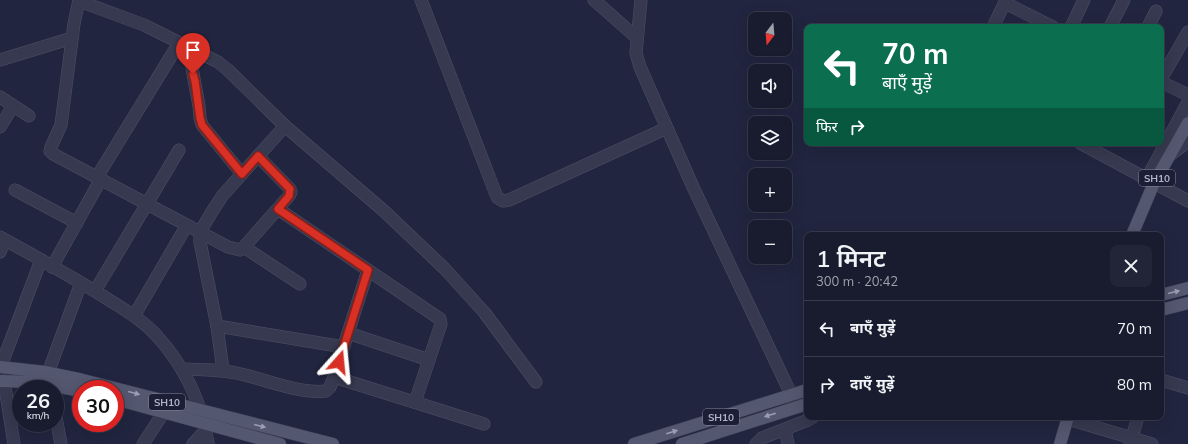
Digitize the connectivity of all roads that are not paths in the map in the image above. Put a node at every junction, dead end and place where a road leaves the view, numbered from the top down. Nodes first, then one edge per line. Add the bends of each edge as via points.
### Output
1 (79, 0) edge
2 (421, 0) edge
3 (594, 0) edge
4 (641, 0) edge
5 (1084, 0) edge
6 (1124, 0) edge
7 (1006, 1) edge
8 (1156, 11) dead end
9 (995, 24) edge
10 (1048, 24) edge
11 (1072, 24) edge
12 (1112, 24) edge
13 (1150, 24) edge
14 (1188, 32) edge
15 (72, 38) junction
16 (637, 38) junction
17 (179, 43) junction
18 (201, 54) junction
19 (0, 60) edge
20 (1164, 75) edge
21 (1164, 82) edge
22 (1188, 95) edge
23 (0, 97) edge
24 (1188, 102) edge
25 (13, 106) junction
26 (29, 116) dead end
27 (1188, 123) edge
28 (285, 126) junction
29 (0, 127) edge
30 (667, 128) junction
31 (1165, 137) edge
32 (1188, 138) edge
33 (1086, 146) edge
34 (1162, 146) edge
35 (180, 150) dead end
36 (1170, 155) junction
37 (258, 156) junction
38 (242, 174) junction
39 (99, 178) junction
40 (1150, 181) junction
41 (15, 190) dead end
42 (1188, 201) edge
43 (148, 204) junction
44 (278, 209) junction
45 (77, 223) junction
46 (186, 225) junction
47 (200, 232) junction
48 (1133, 232) edge
49 (3, 238) edge
50 (244, 247) junction
51 (0, 252) edge
52 (41, 260) junction
53 (52, 267) junction
54 (368, 270) junction
55 (81, 283) junction
56 (300, 284) dead end
57 (1188, 288) edge
58 (95, 291) junction
59 (1164, 294) edge
60 (1188, 303) edge
61 (1164, 309) edge
62 (134, 316) junction
63 (217, 326) junction
64 (348, 333) junction
65 (344, 347) junction
66 (429, 360) junction
67 (0, 366) edge
68 (183, 369) junction
69 (223, 370) junction
70 (334, 377) junction
71 (43, 380) edge
72 (50, 380) edge
73 (64, 380) edge
74 (2, 381) edge
75 (12, 381) edge
76 (1164, 381) edge
77 (536, 382) dead end
78 (1188, 388) edge
79 (804, 391) edge
80 (792, 394) junction
81 (124, 401) edge
82 (415, 402) junction
83 (802, 406) edge
84 (201, 410) junction
85 (164, 412) junction
86 (808, 420) edge
87 (1067, 420) edge
88 (1073, 420) edge
89 (1137, 420) edge
90 (484, 424) dead end
91 (206, 427) junction
92 (785, 429) junction
93 (59, 432) edge
94 (1131, 441) edge
95 (14, 444) edge
96 (61, 444) edge
97 (143, 444) edge
98 (193, 444) edge
99 (208, 444) edge
100 (280, 444) edge
101 (333, 444) edge
102 (634, 444) edge
103 (682, 444) edge
104 (756, 444) edge
105 (788, 444) edge
106 (1060, 444) edge
107 (1152, 444) edge

1 - 15 street
1 - 17 street via 144,25
2 - 30 street via 497,197 503,201
3 - 16 street
4 - 16 street
5 - 11 street
6 - 12 street
7 - 9 street
7 - 10 street
8 - 13 street
14 - 20 street
15 - 19 street
15 - 39 street via 61,125 50,151
16 - 30 street via 636,53 640,67
17 - 18 street
17 - 39 street
18 - 28 street via 228,70
18 - 38 street via 192,68 202,125
21 - 22 street
23 - 25 street
24 - 31 street
25 - 26 street
25 - 29 street
27 - 36 main road, SH10
28 - 37 street
28 - 77 street via 384,211 444,268 484,312
30 - 80 street
32 - 36 street
33 - 40 street
34 - 40 street
35 - 43 street
36 - 40 main road, SH10
37 - 38 street
37 - 44 street via 290,189 289,196
38 - 47 street via 212,210
39 - 43 street
39 - 45 street
40 - 42 street
40 - 48 main road, SH10
41 - 45 street
43 - 46 street
43 - 58 street
44 - 50 street
44 - 54 street
45 - 53 street
46 - 47 street
46 - 62 street
47 - 50 street via 235,250
47 - 63 street
49 - 51 street
49 - 52 street
50 - 56 street
52 - 53 street
52 - 67 street
53 - 55 street
54 - 64 street
54 - 66 street via 440,319 441,324
55 - 58 street
55 - 72 street
59 -> 57 main road
58 - 62 street
60 - 61 main road
62 - 68 street via 157,335
63 - 65 street
63 - 69 street
64 - 65 street
64 - 66 street
65 - 70 street
66 - 82 street
67 - 71 main road, SH10
68 - 69 street
68 - 84 street
69 - 70 street via 319,392 326,391
70 - 82 street
73 -> 84 main road, SH10 via 78,379
74 - 75 main road, SH10
74 - 95 street
76 - 78 street
79 - 80 main road, SH10
80 - 83 street
102 -> 80 main road, SH10
81 - 85 main road, SH10
82 - 90 street
83 -> 103 main road, SH10
84 - 91 street
84 -> 101 main road, SH10
85 - 91 main road, SH10
85 - 97 street
86 - 92 street
87 - 106 main road
88 - 94 street
89 - 94 street
91 - 98 street
91 - 99 street
91 - 100 main road, SH10
92 - 104 street via 762,438
92 - 105 street
93 - 96 street
94 - 107 street

